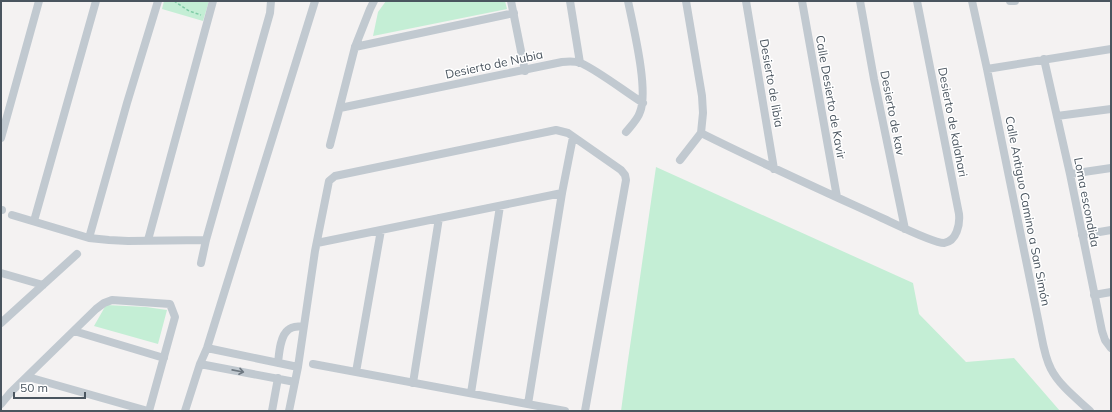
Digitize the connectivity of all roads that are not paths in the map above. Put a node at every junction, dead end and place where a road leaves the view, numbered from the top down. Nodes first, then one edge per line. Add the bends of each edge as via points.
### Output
1 (39, 1) edge
2 (96, 1) edge
3 (158, 1) edge
4 (213, 1) edge
5 (270, 1) edge
6 (315, 1) edge
7 (374, 1) edge
8 (512, 1) edge
9 (570, 1) edge
10 (628, 1) edge
11 (686, 1) edge
12 (746, 1) edge
13 (802, 1) edge
14 (860, 1) edge
15 (918, 1) edge
16 (972, 1) edge
17 (1010, 1) edge
18 (1015, 1) edge
19 (514, 13) junction
20 (355, 47) junction
21 (1111, 49) edge
22 (1044, 60) junction
23 (580, 63) junction
24 (987, 69) junction
25 (525, 70) junction
26 (643, 103) junction
27 (340, 108) junction
28 (1111, 109) edge
29 (1057, 116) junction
30 (626, 132) dead end
31 (701, 133) junction
32 (573, 137) junction
33 (1, 138) edge
34 (330, 145) dead end
35 (680, 160) dead end
36 (1111, 168) edge
37 (774, 169) junction
38 (1070, 174) junction
39 (562, 193) junction
40 (836, 198) junction
41 (500, 206) junction
42 (12, 215) dead end
43 (439, 218) junction
44 (34, 221) junction
45 (905, 228) junction
46 (381, 230) junction
47 (1111, 230) edge
48 (1082, 235) junction
49 (89, 238) junction
50 (148, 240) junction
51 (206, 240) junction
52 (317, 243) junction
53 (77, 254) dead end
54 (201, 263) dead end
55 (1, 273) edge
56 (43, 286) junction
57 (1111, 292) edge
58 (1094, 295) junction
59 (1, 323) edge
60 (304, 326) junction
61 (74, 331) junction
62 (207, 348) junction
63 (1111, 348) edge
64 (164, 358) junction
65 (278, 363) junction
66 (200, 364) junction
67 (313, 364) dead end
68 (298, 367) junction
69 (356, 372) junction
70 (28, 377) junction
71 (278, 378) junction
72 (295, 382) junction
73 (413, 383) junction
74 (471, 393) junction
75 (1, 404) edge
76 (528, 404) junction
77 (148, 411) edge
78 (185, 411) edge
79 (272, 411) edge
80 (289, 411) edge
81 (565, 411) edge
82 (585, 411) edge
83 (1090, 411) edge

1 - 33 street
2 - 44 street
3 - 49 street
4 - 50 street
5 - 51 street via 270,13
6 - 62 street
7 - 20 street
8 - 19 street
9 - 23 street
10 - 26 street via 643,86
11 - 31 street via 702,96
12 - 37 street, Desierto de libia
13 - 40 street, Calle Desierto de Kavir
14 - 45 street, Desierto de kav
15 - 45 street, Desierto de kalahari via 960,222 958,230 945,242 938,242
16 - 24 street, Calle Antiguo Camino a San Simón
17 - 18 street
19 - 20 street
19 - 25 street
20 - 27 street
21 - 22 street
22 - 24 street
22 - 29 street, Loma escondida
23 - 25 street, Desierto de Nubia via 562,62
23 - 26 street
24 - 83 street, Calle Antiguo Camino a San Simón via 1048,361 1051,370
25 - 27 street, Desierto de Nubia
26 - 30 street
27 - 34 street
28 - 29 street
29 - 38 street, Loma escondida
31 - 35 street
31 - 37 street
32 - 39 street
32 - 52 street via 556,130 335,176 329,181
32 - 82 street via 621,170 626,180
36 - 38 street
37 - 40 street
38 - 48 street, Loma escondida
39 - 41 street
39 - 76 street
40 - 45 street
41 - 43 street
41 - 74 street
42 - 44 street
43 - 46 street
43 - 73 street
44 - 49 street
46 - 52 street
46 - 69 street
47 - 48 street
48 - 58 street, Loma escondida
49 - 50 street via 116,241
50 - 51 street
51 - 54 street
52 - 60 street
53 - 56 street
55 - 56 street
56 - 59 street
57 - 58 street
58 - 63 street, Loma escondida via 1102,331
60 - 65 street via 287,330
60 - 68 street
61 - 64 street
61 - 64 street via 104,303 112,300 170,304 175,317
61 - 70 street
62 - 65 street
62 - 66 street
64 - 77 street
65 - 68 street
66 -> 71 street
66 - 78 street
67 - 69 street
68 - 72 street
69 - 73 street
70 - 75 street
70 - 77 street
71 - 72 street
71 - 79 street
72 - 80 street
73 - 74 street
74 - 76 street
76 - 81 street

